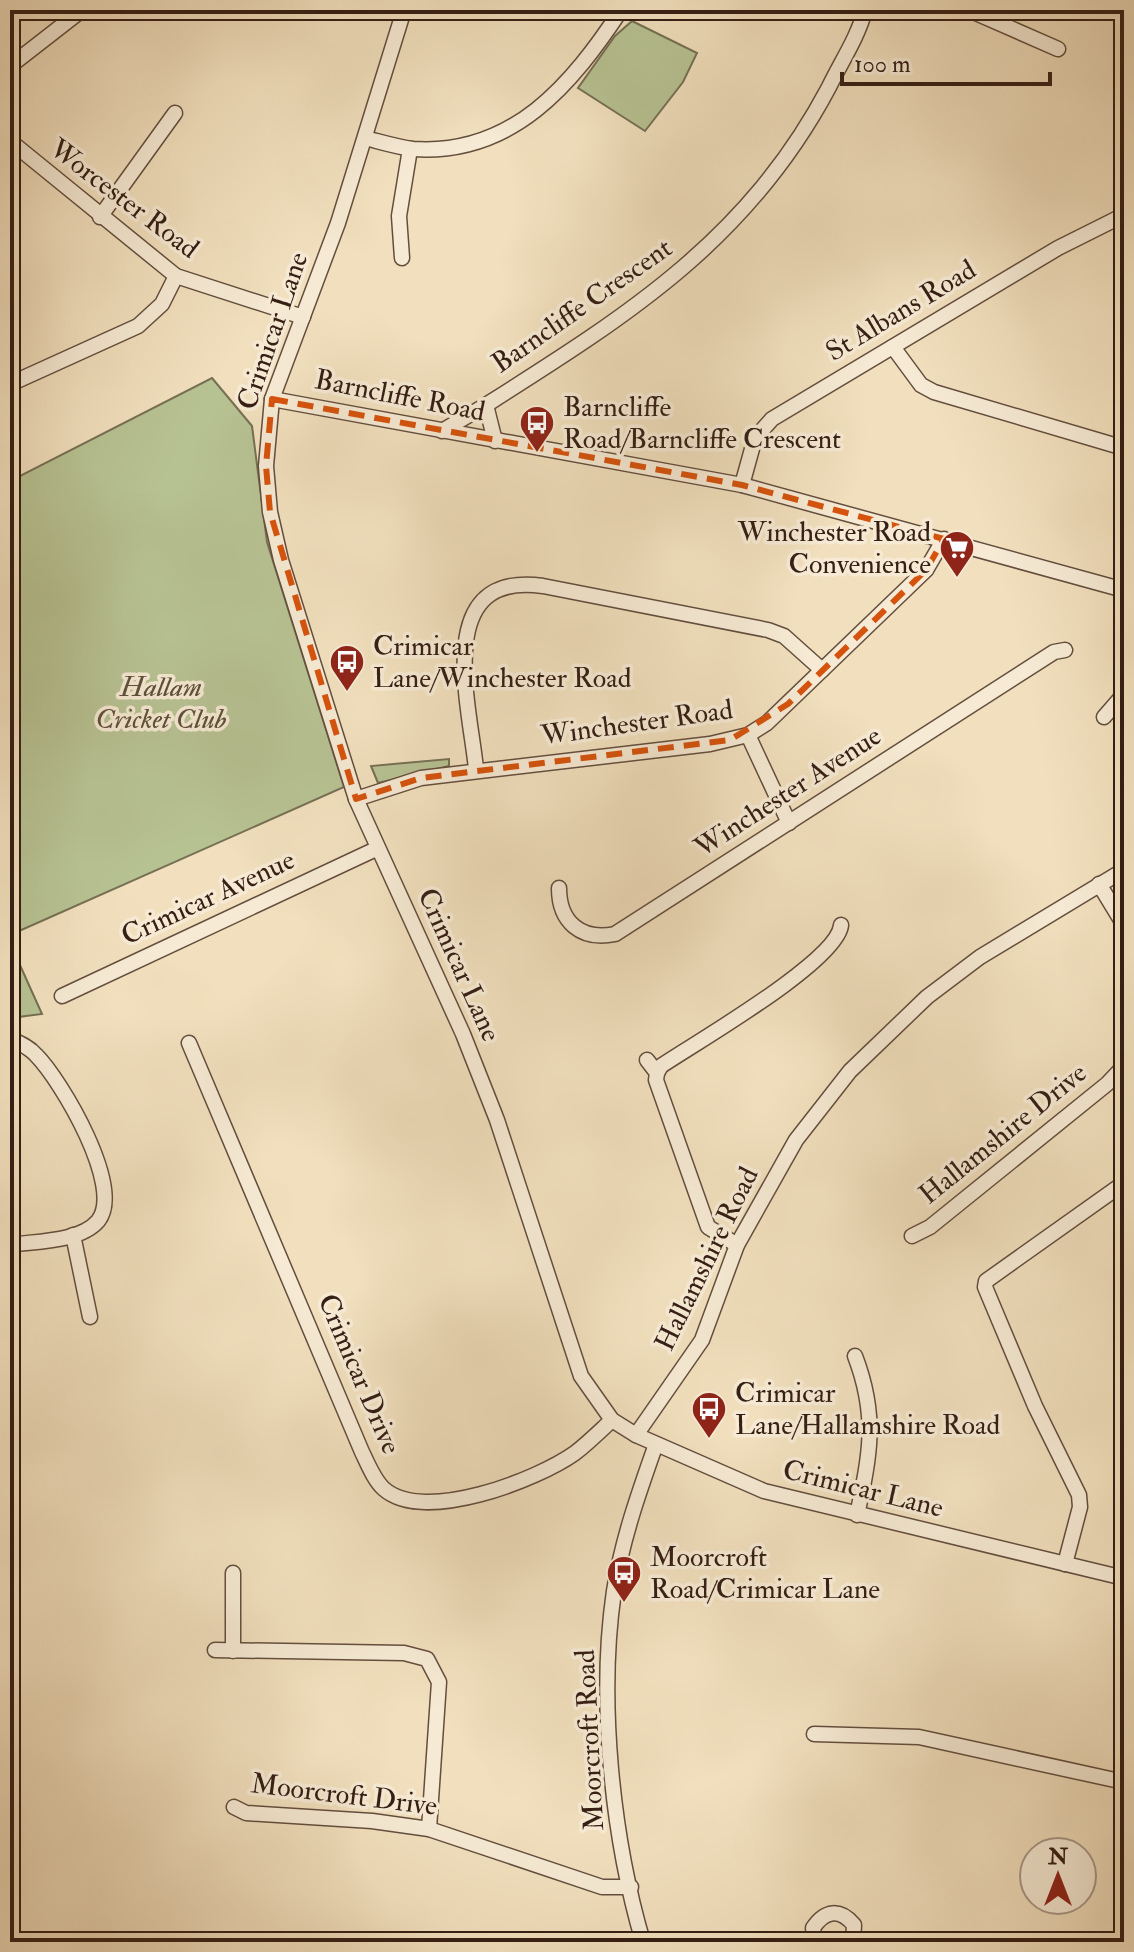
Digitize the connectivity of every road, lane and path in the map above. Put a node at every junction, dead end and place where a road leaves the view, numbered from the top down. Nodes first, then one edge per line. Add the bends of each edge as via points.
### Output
1 (82, 10) edge
2 (404, 10) edge
3 (621, 10) edge
4 (865, 10) edge
5 (969, 10) edge
6 (1058, 49) dead end
7 (10, 66) edge
8 (175, 113) dead end
9 (365, 138) junction
10 (10, 141) edge
11 (410, 149) junction
12 (1124, 215) edge
13 (100, 217) junction
14 (402, 258) dead end
15 (176, 276) junction
16 (303, 317) junction
17 (893, 347) junction
18 (10, 384) edge
19 (272, 399) junction
20 (486, 405) junction
21 (442, 431) junction
22 (495, 441) junction
23 (1124, 448) edge
24 (742, 485) junction
25 (944, 539) junction
26 (1124, 590) edge
27 (1065, 650) dead end
28 (822, 670) junction
29 (1124, 694) edge
30 (1104, 717) dead end
31 (748, 735) junction
32 (476, 769) junction
33 (356, 799) junction
34 (789, 823) junction
35 (376, 849) junction
36 (1124, 870) edge
37 (1099, 884) junction
38 (559, 888) dead end
39 (841, 925) dead end
40 (1124, 925) edge
41 (62, 996) dead end
42 (10, 1039) edge
43 (189, 1043) dead end
44 (647, 1060) dead end
45 (1124, 1066) edge
46 (657, 1073) junction
47 (1124, 1183) edge
48 (73, 1235) junction
49 (912, 1236) dead end
50 (10, 1245) edge
51 (737, 1245) junction
52 (90, 1317) dead end
53 (855, 1356) dead end
54 (612, 1420) junction
55 (636, 1435) junction
56 (656, 1444) junction
57 (857, 1515) junction
58 (1065, 1564) junction
59 (233, 1573) dead end
60 (1124, 1578) edge
61 (215, 1650) dead end
62 (233, 1651) junction
63 (814, 1734) dead end
64 (1124, 1782) edge
65 (234, 1807) dead end
66 (429, 1829) junction
67 (631, 1887) junction
68 (643, 1942) edge
69 (815, 1942) edge
70 (853, 1942) edge

1 - 7 street
2 - 9 street, Crimicar Lane
3 - 11 street via 593,54 537,111 476,140
4 - 20 street, Barncliffe Crescent via 817,109 732,223 641,304
5 - 6 street
8 - 13 street
9 - 11 street
9 - 16 street, Crimicar Lane
10 - 13 street, Worcester Road
11 - 14 street via 399,216
12 - 17 street, St Albans Road via 1058,248
13 - 15 street, Worcester Road
15 - 16 street, Worcester Road
15 - 18 street via 162,304 138,326
16 - 19 street, Crimicar Lane
17 - 23 street via 921,385 934,392
17 - 24 street, St Albans Road via 761,428
19 - 21 street, Barncliffe Road
19 - 33 street, Crimicar Lane via 266,466 270,512
20 - 21 street, Barncliffe Crescent
20 - 22 street, Barncliffe Crescent
21 - 22 street, Barncliffe Road
22 - 24 street, Barncliffe Road
24 - 25 street, Barncliffe Road
25 - 26 street, Barncliffe Road
25 - 28 street, Winchester Road via 926,570
27 - 34 street, Winchester Avenue via 1054,652
28 - 31 street, Winchester Road
28 - 32 street via 784,636 768,630 515,585 481,603 466,625
29 - 30 street
31 - 32 street, Winchester Road via 710,744
31 - 34 street
32 - 33 street, Winchester Road via 421,778
33 - 35 street, Crimicar Lane
34 - 38 street, Winchester Avenue via 615,934 589,936 568,922
35 - 41 street, Crimicar Avenue
35 - 54 street, Crimicar Lane via 415,925 497,1120 581,1376
36 - 37 street, Hallamshire Road
37 - 40 street
37 - 51 street, Hallamshire Road via 980,957 879,1040 796,1140
39 - 46 street via 839,938 794,979
42 - 48 street via 37,1055 69,1098 100,1175 105,1204 101,1217
43 - 54 street, Crimicar Drive via 362,1452 382,1488 415,1503 464,1497 544,1470 574,1453
44 - 46 street
45 - 49 street, Hallamshire Drive via 930,1227
46 - 51 street via 708,1227
47 - 58 street via 986,1281 985,1287 1079,1495
48 - 50 street
48 - 52 street
51 - 55 street, Hallamshire Road via 702,1340
53 - 57 street via 872,1434
54 - 55 street, Crimicar Lane
55 - 56 street, Crimicar Lane
56 - 57 street, Crimicar Lane via 764,1491
56 - 67 street, Moorcroft Road via 624,1544 607,1682
57 - 58 street, Crimicar Lane
58 - 60 street, Crimicar Lane
59 - 62 street
61 - 62 street
62 - 66 street via 417,1654 427,1659 439,1682
63 - 64 street via 919,1737
65 - 66 street, Moorcroft Drive via 246,1813
66 - 67 street, Moorcroft Drive via 602,1887
67 - 68 street, Moorcroft Road
69 - 70 street via 813,1928 820,1917 834,1912 854,1925

